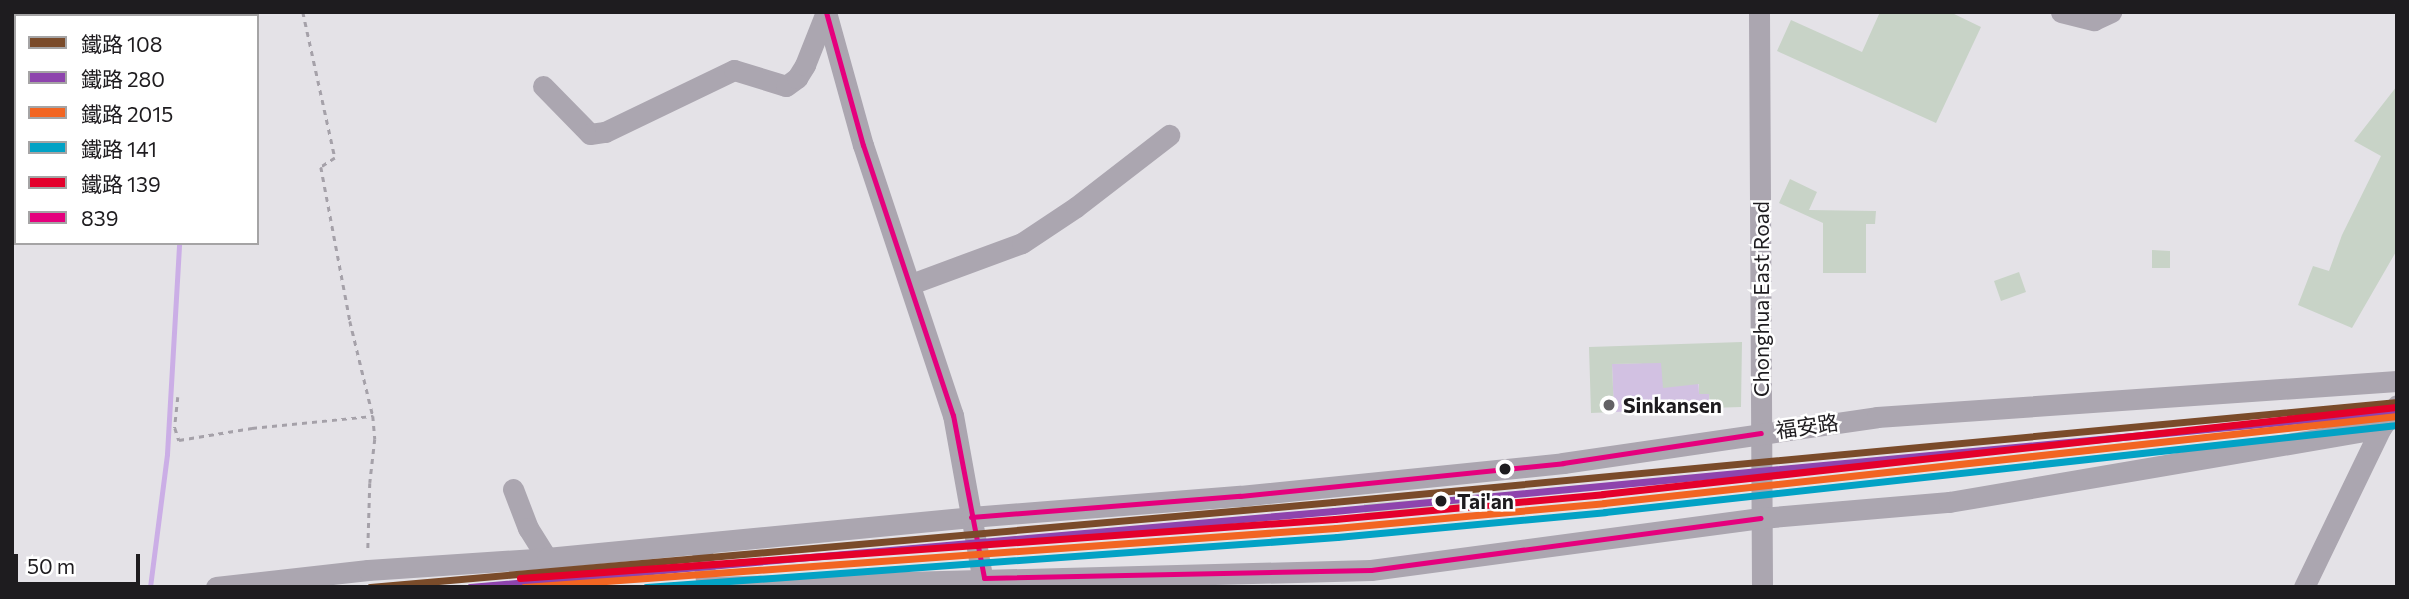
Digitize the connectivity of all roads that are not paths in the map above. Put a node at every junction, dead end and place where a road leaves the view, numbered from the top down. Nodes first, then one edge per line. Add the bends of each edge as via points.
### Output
1 (826, 12) edge
2 (1759, 12) edge
3 (2061, 12) edge
4 (2111, 12) edge
5 (543, 86) dead end
6 (1169, 135) dead end
7 (911, 284) junction
8 (2397, 381) edge
9 (2397, 405) edge
10 (2381, 428) junction
11 (1761, 433) junction
12 (513, 489) dead end
13 (971, 517) junction
14 (1761, 518) junction
15 (701, 544) junction
16 (547, 558) junction
17 (984, 582) edge
18 (216, 587) edge
19 (554, 587) edge
20 (708, 587) edge
21 (1762, 587) edge
22 (2304, 587) edge

1 - 5 street via 805,65 786,86 734,70 605,132 590,134
1 - 7 street via 863,145
2 - 11 street, Chonghua East Road
3 - 4 street via 2094,20
6 - 7 street via 1022,243
7 - 13 street via 953,415
8 - 11 street, 福安路 via 1877,417
9 - 10 street
10 - 14 street via 1949,502
10 - 22 street
11 - 13 street, 福安路 via 1563,463 1240,496
11 - 14 street, Chonghua East Road
12 - 16 street
13 - 15 street, 福安路
13 - 17 street
14 - 17 street via 1371,569
14 - 21 street, Chonghua East Road
15 - 16 street, 福安路
15 - 20 street
16 - 18 street, 福安路 via 368,570
16 - 19 street
17 - 20 street

